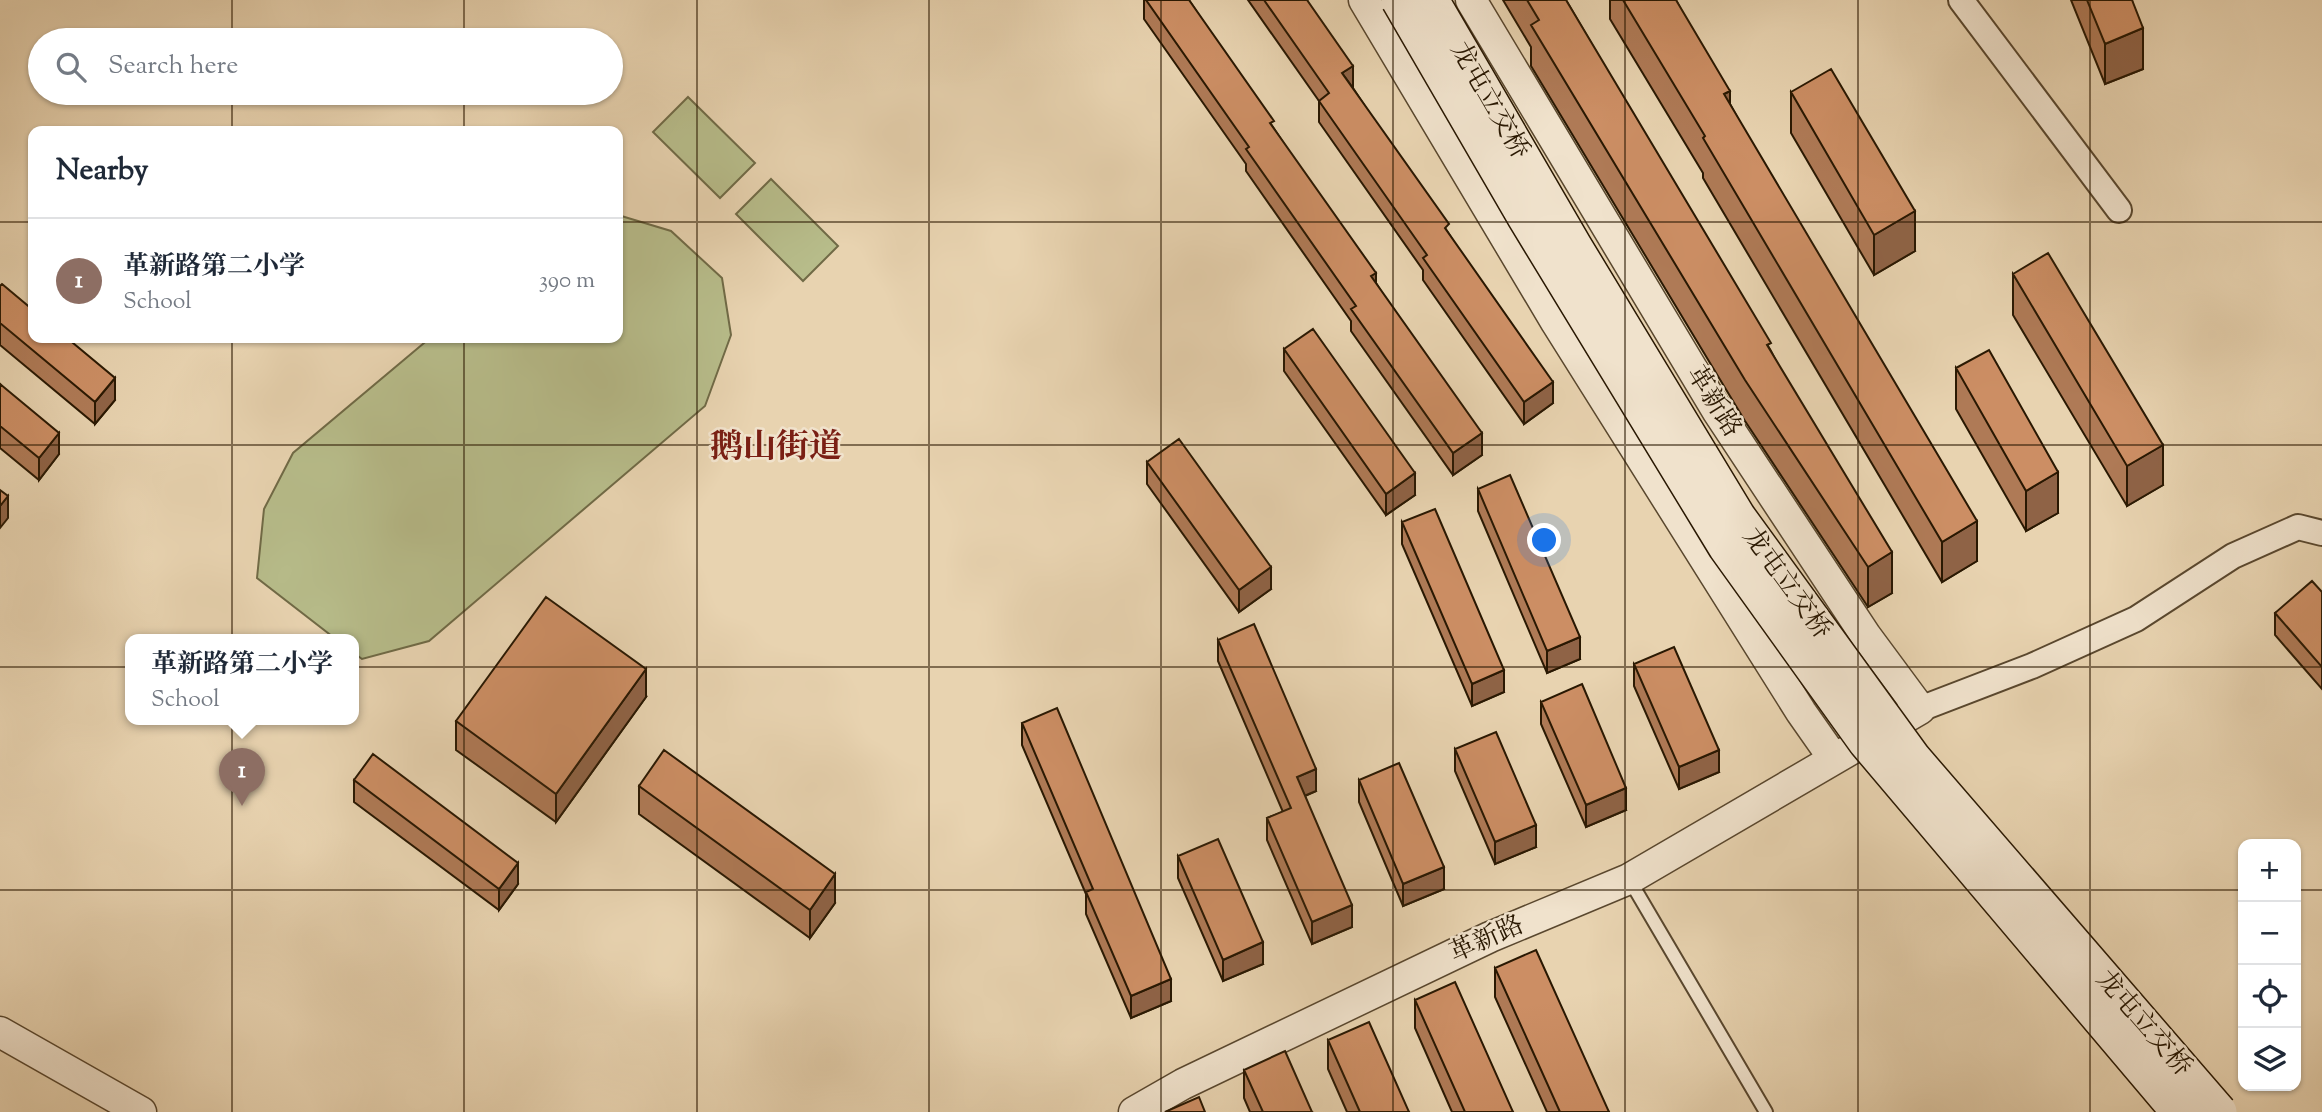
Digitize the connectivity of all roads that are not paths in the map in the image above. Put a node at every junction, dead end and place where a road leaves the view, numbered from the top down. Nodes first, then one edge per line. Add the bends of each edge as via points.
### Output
1 (1364, 0) edge
2 (1399, 0) edge
3 (1431, 0) edge
4 (1471, 0) edge
5 (1961, 0) edge
6 (2119, 210) dead end
7 (2322, 533) edge
8 (1920, 709) junction
9 (1834, 759) junction
10 (1629, 879) junction
11 (0, 1032) edge
12 (141, 1112) edge
13 (1134, 1112) edge
14 (1766, 1112) edge
15 (2179, 1112) edge
16 (2219, 1112) edge

1 - 9 street via 1564,333
2 - 15 main road, 龙屯立交桥, bridge via 1726,547 1866,742
3 - 16 main road, 龙屯立交桥, bridge via 1738,517 1913,758
4 - 8 street, 革新路 via 1718,412
5 - 6 street
7 - 8 street via 2298,527 2233,556 2136,620
8 - 9 street, 革新路
9 - 10 street, 革新路
10 - 13 street, 革新路 via 1490,937 1183,1084
10 - 14 lane
11 - 12 street

